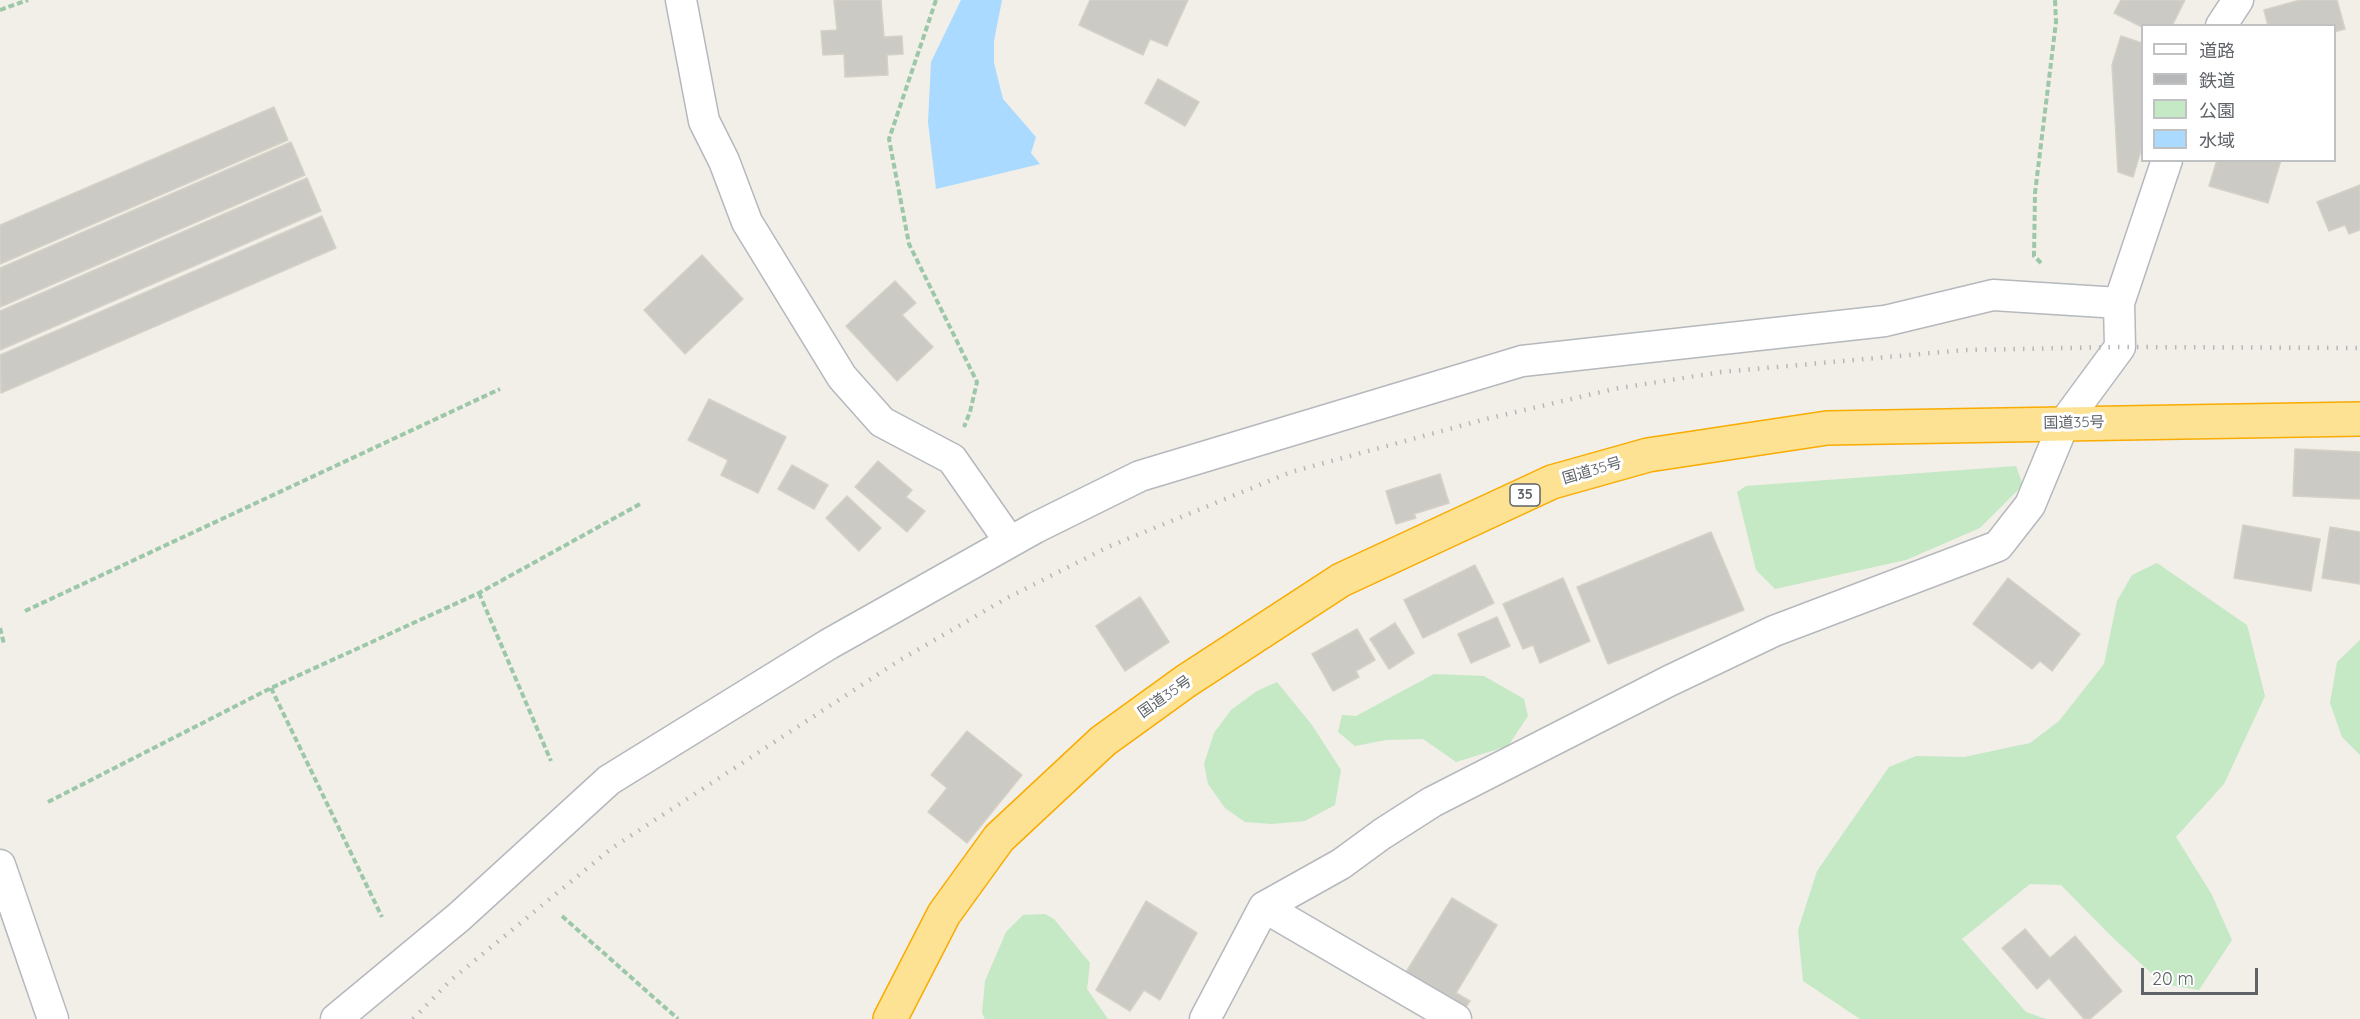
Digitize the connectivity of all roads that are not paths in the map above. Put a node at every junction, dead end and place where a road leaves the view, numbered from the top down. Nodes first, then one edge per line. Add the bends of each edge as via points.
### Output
1 (681, 0) edge
2 (2238, 0) edge
3 (2223, 24) edge
4 (2166, 162) edge
5 (2119, 303) junction
6 (2360, 419) edge
7 (2064, 423) junction
8 (1010, 542) junction
9 (0, 865) edge
10 (1264, 907) junction
11 (53, 1019) edge
12 (336, 1019) edge
13 (890, 1019) edge
14 (1205, 1019) edge
15 (1456, 1019) edge

1 - 8 street via 704,121 747,222 842,377 882,422 952,459
2 - 3 street
4 - 5 street
5 - 7 street via 2120,347
5 - 8 street via 1993,295 1886,321 1522,361 1140,476
6 - 7 highway, 国道35号 / 35
7 - 10 street via 2030,504 1998,546 1774,631 1669,681 1432,802 1341,864
7 - 13 highway, 国道35号 / 35 via 1827,428 1648,455 1552,482 1341,580 1186,681 1103,741 999,838 944,914
8 - 12 street via 829,644 609,780 459,917
9 - 11 street
10 - 14 street
10 - 15 street

